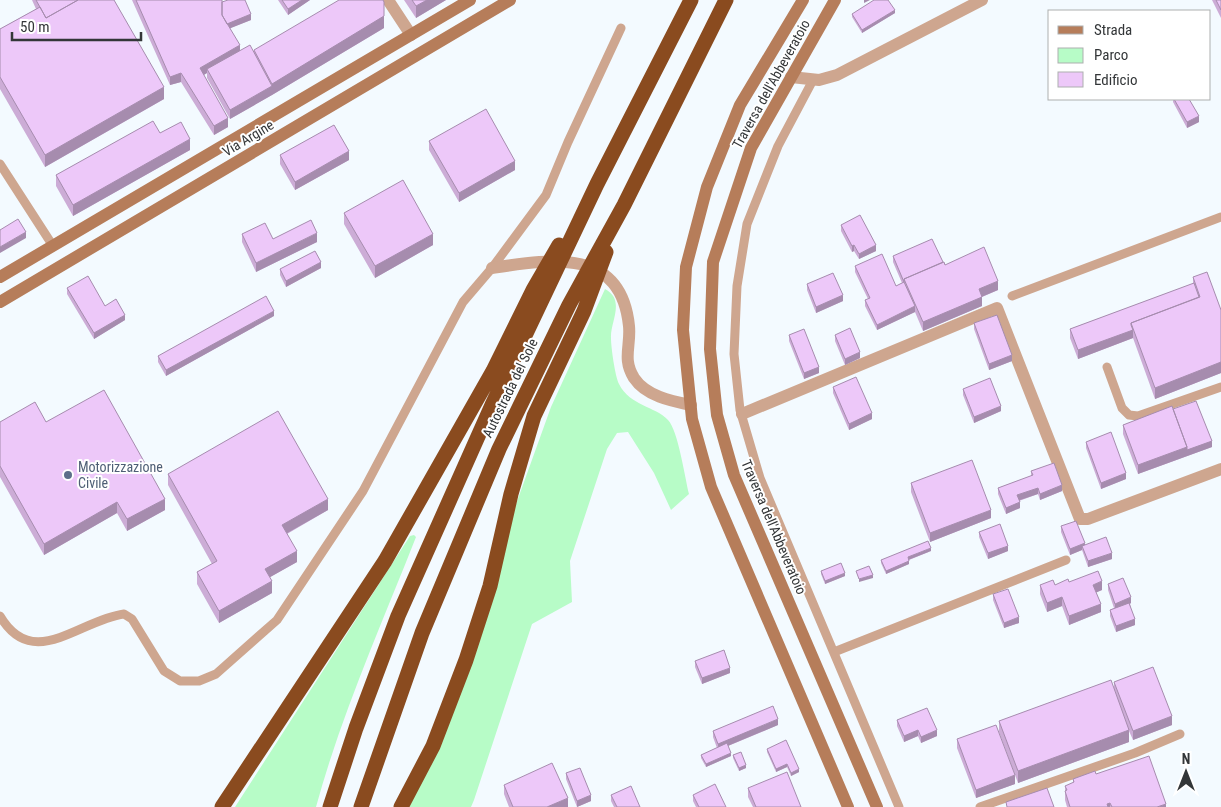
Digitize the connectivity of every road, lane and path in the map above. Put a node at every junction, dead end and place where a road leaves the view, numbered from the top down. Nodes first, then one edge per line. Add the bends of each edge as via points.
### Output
1 (388, 0) edge
2 (470, 0) edge
3 (510, 0) edge
4 (691, 0) edge
5 (726, 0) edge
6 (803, 0) edge
7 (834, 0) edge
8 (982, 0) edge
9 (621, 28) dead end
10 (411, 35) junction
11 (791, 77) junction
12 (813, 80) junction
13 (0, 164) edge
14 (624, 205) junction
15 (1221, 218) edge
16 (53, 246) junction
17 (492, 268) junction
18 (0, 276) edge
19 (539, 293) junction
20 (1012, 296) dead end
21 (0, 302) edge
22 (1107, 366) dead end
23 (1221, 387) edge
24 (691, 406) junction
25 (742, 414) junction
26 (1221, 468) edge
27 (1066, 560) dead end
28 (0, 616) edge
29 (834, 652) junction
30 (1180, 734) dead end
31 (222, 807) edge
32 (330, 807) edge
33 (361, 807) edge
34 (401, 807) edge
35 (848, 807) edge
36 (877, 807) edge
37 (899, 807) edge
38 (980, 807) edge

1 - 10 street
2 - 10 street, Via Argine
3 - 21 street, Via Argine
4 - 19 highway
5 - 14 highway, Autostrada del Sole
6 - 24 street, Traversa dell'Abbeveratoio via 740,106 707,187 686,267 683,330
7 - 11 street, Traversa dell'Abbeveratoio
8 - 12 street via 837,75
9 - 17 lane via 546,195
10 - 16 street, Via Argine
11 - 12 street
11 - 36 street, Traversa dell'Abbeveratoio via 751,148 713,262 710,349 717,415 734,475
12 - 25 lane via 778,146 747,224 737,286 734,354
13 - 16 lane
14 - 33 highway, Autostrada del Sole via 569,305 499,449 422,633
14 - 34 highway via 584,311 534,416 511,494 490,586 466,660 433,746
15 - 20 lane
16 - 18 street, Via Argine
17 - 24 street via 573,261 602,273 618,286 626,304 630,329 626,356 634,377 643,388 662,398
17 - 28 lane via 463,302 363,491 277,620 216,674 199,682 180,682 164,671 132,619 124,614 109,616 38,644 15,637
19 - 31 highway via 385,561
19 - 32 highway, Autostrada del Sole via 398,616
22 - 23 lane via 1122,408 1129,415 1138,416
24 - 35 street, Traversa dell'Abbeveratoio via 711,487
25 - 26 street via 997,308 1080,519 1088,519
25 - 29 lane via 760,478
27 - 29 lane
29 - 37 lane
30 - 38 lane

